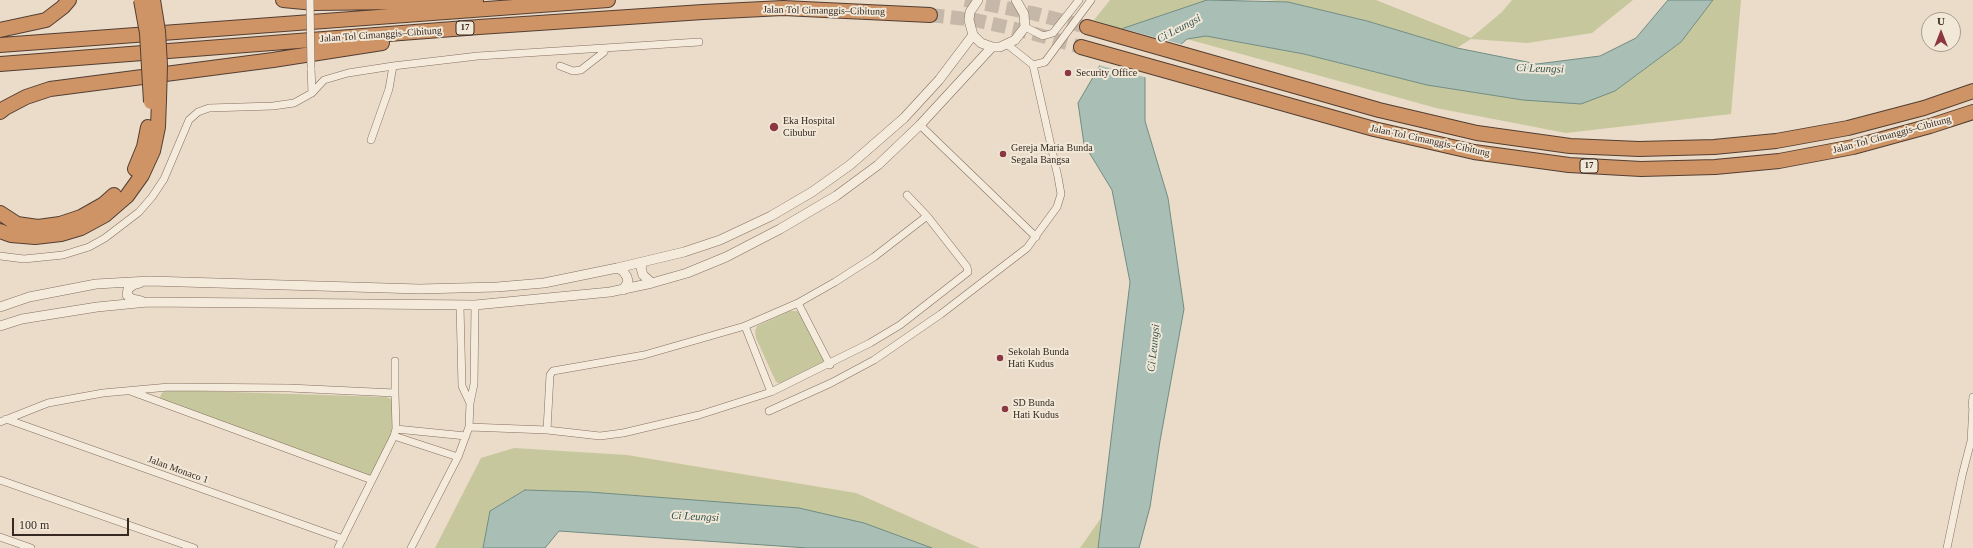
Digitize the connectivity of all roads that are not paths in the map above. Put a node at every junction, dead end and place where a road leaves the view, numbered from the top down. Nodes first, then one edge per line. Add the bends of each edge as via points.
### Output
1 (69, 0) edge
2 (142, 0) edge
3 (153, 0) edge
4 (283, 0) edge
5 (310, 0) edge
6 (547, 0) edge
7 (608, 0) edge
8 (978, 0) edge
9 (1079, 0) edge
10 (1091, 0) edge
11 (1018, 1) edge
12 (930, 14) tunnel mouth
13 (479, 27) junction
14 (1025, 27) junction
15 (1087, 27) tunnel mouth
16 (0, 30) edge
17 (974, 35) junction
18 (699, 42) dead end
19 (0, 45) edge
20 (1008, 45) junction
21 (992, 47) junction
22 (1081, 47) tunnel mouth
23 (603, 50) junction
24 (608, 59) dead end
25 (0, 64) edge
26 (1033, 65) junction
27 (393, 66) junction
28 (560, 66) dead end
29 (1973, 91) edge
30 (312, 93) junction
31 (155, 101) junction
32 (0, 112) edge
33 (1973, 112) edge
34 (920, 125) junction
35 (371, 140) dead end
36 (907, 195) dead end
37 (0, 213) edge
38 (927, 216) junction
39 (0, 231) edge
40 (1036, 237) junction
41 (0, 256) edge
42 (642, 262) junction
43 (617, 268) junction
44 (149, 281) junction
45 (652, 283) junction
46 (623, 290) junction
47 (148, 302) junction
48 (798, 303) junction
49 (460, 306) junction
50 (475, 306) junction
51 (0, 307) edge
52 (0, 326) edge
53 (745, 326) junction
54 (475, 355) junction
55 (461, 356) junction
56 (395, 361) dead end
57 (830, 365) junction
58 (128, 390) junction
59 (771, 392) junction
60 (395, 393) junction
61 (1973, 397) edge
62 (470, 403) junction
63 (1973, 406) edge
64 (769, 411) dead end
65 (3, 420) edge
66 (469, 427) junction
67 (547, 430) junction
68 (395, 433) junction
69 (466, 436) junction
70 (458, 457) junction
71 (0, 480) edge
72 (372, 480) junction
73 (0, 537) edge
74 (343, 539) junction
75 (31, 548) edge
76 (194, 548) edge
77 (338, 548) edge
78 (411, 548) edge
79 (1947, 548) edge

1 - 16 highway via 46,20
2 - 31 highway, bridge
3 - 31 highway, bridge via 159,45
4 - 6 highway via 315,3
5 - 30 street, bridge
7 - 19 highway, Jalan Tol Cimanggis–Cibitung / 17
8 - 17 street via 970,12 969,20
9 - 14 street via 1053,33 1043,36
10 - 26 street via 1045,62
11 - 14 street via 1024,14
12 - 13 highway, Jalan Tol Cimanggis–Cibitung / 17 via 783,8
13 - 25 highway, Jalan Tol Cimanggis–Cibitung / 17
13 - 32 highway via 273,60 50,89 26,96
14 - 20 street
15 - 29 highway, Jalan Tol Cimanggis–Cibitung / 17 via 1379,110 1477,133 1570,146 1639,149 1714,147 1776,141 1848,128 1924,108
17 - 21 street via 981,43
17 - 42 street via 939,80 904,118 850,165 812,192 771,216 720,240
18 - 23 street
20 - 21 street
20 - 26 street
21 - 34 street
22 - 33 highway, Jalan Tol Cimanggis–Cibitung / 17 via 1374,129 1474,152 1569,165 1641,169 1715,167 1779,161 1852,147
23 - 24 street
23 - 27 street via 584,48 478,56
23 - 28 street via 580,70 573,71
26 - 40 street via 1061,194 1057,207
27 - 30 street via 348,72 324,80
27 - 35 street via 389,89
30 - 41 street via 294,103 209,108 198,112 189,120 164,179 152,197 117,230 89,247 63,255 24,259
31 - 37 highway via 144,147 135,169 122,188 104,204 81,217 60,224 38,227 17,224
31 - 39 highway via 158,127 153,151 142,175 127,196 105,215 81,228 60,234 36,237 11,235
34 - 40 street
34 - 45 street via 878,165 812,212 726,256 687,273
36 - 38 street
38 - 48 street via 874,257
38 - 57 street via 967,267 968,272 900,326
40 - 64 street via 1027,248 874,360
42 - 43 street
42 - 45 street via 643,275
43 - 44 street via 544,283 497,287 420,289
43 - 46 street via 628,277
44 - 47 street via 133,285 128,289 127,295 132,299
44 - 51 street via 96,284 28,297
45 - 46 street
46 - 50 street
47 - 49 street
47 - 52 street via 22,319
48 - 53 street
48 - 57 street
49 - 50 street
49 - 55 street
50 - 54 street
53 - 59 street
53 - 67 street via 650,354 553,371 549,376
54 - 55 street
54 - 62 street via 474,384
55 - 62 street via 462,386
56 - 60 street
57 - 59 street
58 - 60 street via 231,387
58 - 65 street via 48,403
58 - 72 street
59 - 67 street via 699,416 609,435
60 - 68 street
61 - 63 street
62 - 66 street
63 - 79 street via 1971,441
65 - 74 street, Jalan Monaco 1
66 - 67 street
66 - 69 street
68 - 69 street
68 - 70 street
68 - 72 street
69 - 70 street
70 - 78 street
71 - 76 street
72 - 74 street
73 - 75 street
74 - 77 street

